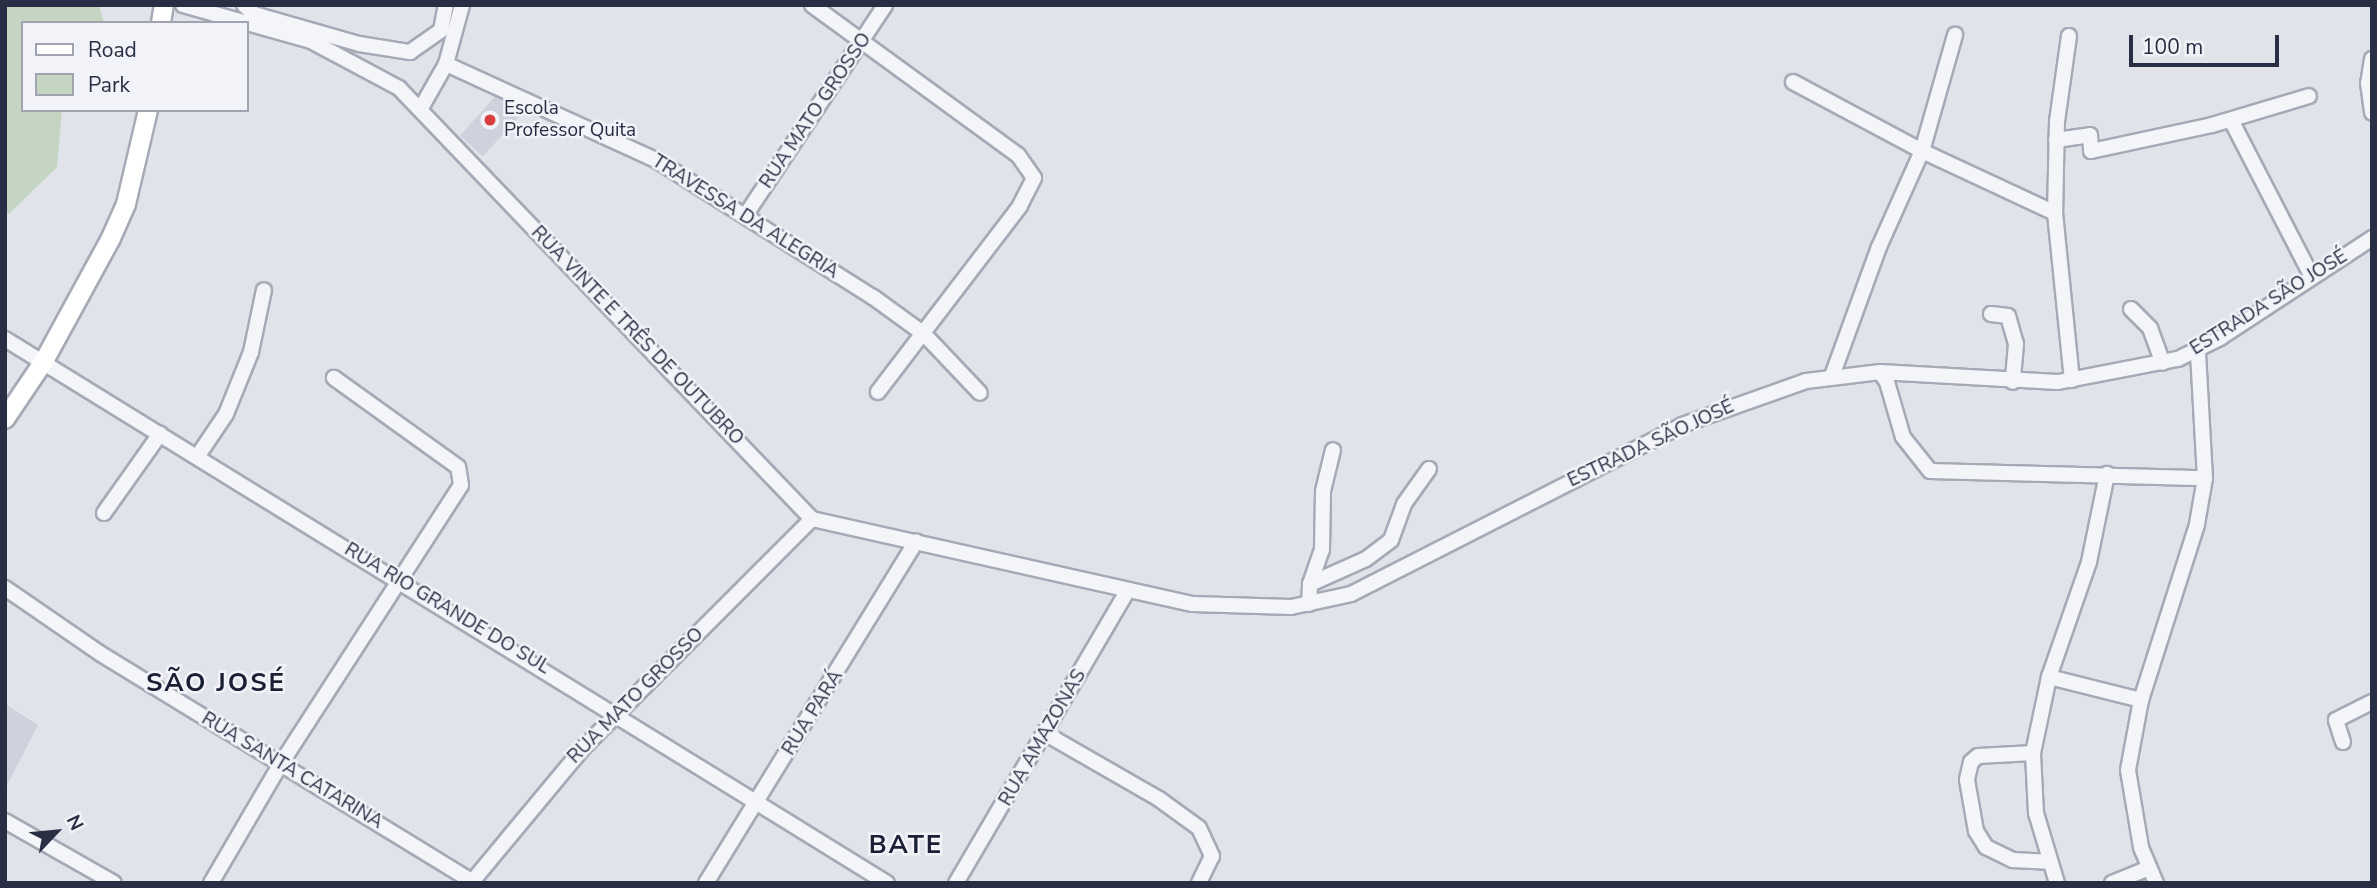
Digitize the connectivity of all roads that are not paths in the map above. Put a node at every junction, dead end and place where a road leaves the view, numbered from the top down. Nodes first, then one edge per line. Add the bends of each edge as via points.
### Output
1 (183, 5) edge
2 (244, 5) edge
3 (446, 5) edge
4 (462, 5) edge
5 (812, 5) edge
6 (885, 5) edge
7 (240, 21) edge
8 (248, 23) edge
9 (1955, 35) dead end
10 (2070, 36) dead end
11 (864, 39) junction
12 (2372, 59) edge
13 (446, 64) junction
14 (1793, 82) dead end
15 (2309, 96) dead end
16 (421, 108) junction
17 (148, 112) edge
18 (2372, 113) edge
19 (2231, 120) junction
20 (2056, 140) junction
21 (1922, 151) junction
22 (2054, 213) junction
23 (746, 216) junction
24 (2372, 239) edge
25 (2311, 275) junction
26 (264, 290) dead end
27 (2131, 309) dead end
28 (1991, 314) dead end
29 (924, 334) junction
30 (5, 339) edge
31 (2198, 351) junction
32 (44, 361) junction
33 (2163, 363) junction
34 (1880, 372) junction
35 (1832, 376) junction
36 (334, 378) dead end
37 (2072, 380) junction
38 (2014, 382) junction
39 (878, 392) dead end
40 (980, 393) dead end
41 (5, 419) edge
42 (160, 434) junction
43 (1333, 450) dead end
44 (197, 457) junction
45 (1429, 469) dead end
46 (2108, 474) junction
47 (2205, 478) junction
48 (104, 513) dead end
49 (812, 519) junction
50 (916, 541) junction
51 (399, 578) junction
52 (1310, 584) junction
53 (5, 588) edge
54 (1127, 591) junction
55 (1308, 604) junction
56 (2049, 677) junction
57 (2141, 699) junction
58 (2372, 702) edge
59 (618, 714) junction
60 (1046, 734) junction
61 (2343, 742) dead end
62 (2033, 753) junction
63 (280, 765) junction
64 (756, 805) junction
65 (5, 821) edge
66 (2048, 862) junction
67 (2147, 869) junction
68 (473, 882) edge
69 (114, 883) edge
70 (211, 883) edge
71 (706, 883) edge
72 (887, 883) edge
73 (956, 883) edge
74 (1199, 883) edge
75 (2057, 883) edge
76 (2112, 883) edge
77 (2156, 883) edge

1 - 7 street, RUA VINTE E TRÊS DE OUTUBRO
2 - 3 street via 254,14 345,40 410,52 441,30
4 - 13 street
5 - 11 street
6 - 11 street, RUA MATO GROSSO
8 - 16 street, RUA VINTE E TRÊS DE OUTUBRO via 311,41 380,76
9 - 21 street
10 - 20 street
11 - 23 street, RUA MATO GROSSO
11 - 29 street via 1018,155 1028,165 1034,184
12 - 18 street via 2368,83
13 - 16 street
13 - 23 street, TRAVESSA DA ALEGRIA via 656,160
14 - 21 street
15 - 19 street
16 - 49 street, RUA VINTE E TRÊS DE OUTUBRO
17 - 32 main road via 125,204
19 - 20 street via 2091,151 2090,135
19 - 25 street
20 - 22 street
21 - 22 street
21 - 35 street via 1879,247
22 - 37 street
23 - 29 street, TRAVESSA DA ALEGRIA
24 - 25 street, ESTRADA SÃO JOSÉ
25 - 31 street, ESTRADA SÃO JOSÉ
26 - 44 street via 251,352 226,414
27 - 33 street via 2150,328
28 - 38 street via 2008,316 2016,344
29 - 39 street
29 - 40 street, TRAVESSA DA ALEGRIA
30 - 32 street, RUA RIO GRANDE DO SUL
31 - 33 street, ESTRADA SÃO JOSÉ
31 - 47 street
32 - 41 main road
32 - 42 street, RUA RIO GRANDE DO SUL
33 - 37 street, ESTRADA SÃO JOSÉ
34 - 35 street, ESTRADA SÃO JOSÉ
34 - 38 street, ESTRADA SÃO JOSÉ
34 - 46 street via 1903,437 1930,471
35 - 55 street, ESTRADA SÃO JOSÉ via 1771,391 1682,425 1351,594
36 - 51 street via 458,467 461,485
37 - 38 street, ESTRADA SÃO JOSÉ
42 - 44 street, RUA RIO GRANDE DO SUL
42 - 48 street
43 - 52 street via 1323,491 1322,550
44 - 51 street, RUA RIO GRANDE DO SUL
45 - 52 street via 1404,504 1391,540 1366,559
46 - 47 street
46 - 56 street via 2089,562
47 - 57 street via 2197,524
49 - 50 street
49 - 59 street, RUA MATO GROSSO
50 - 54 street
50 - 64 street, RUA PARÁ
51 - 59 street, RUA RIO GRANDE DO SUL
51 - 63 street
52 - 55 street
53 - 63 street, RUA SANTA CATARINA via 101,654
54 - 55 street, ESTRADA SÃO JOSÉ via 1214,606
54 - 60 street, RUA AMAZONAS
56 - 57 street
56 - 62 street
57 - 67 street via 2128,770 2130,799
58 - 61 street via 2336,720
59 - 64 street, RUA RIO GRANDE DO SUL
59 - 68 street, RUA MATO GROSSO via 559,775
60 - 73 street, RUA AMAZONAS
60 - 74 street via 1204,834 1212,856
62 - 66 street via 2036,813
62 - 66 street via 1978,756 1969,766 1969,792 1976,831 1986,847 2013,860
63 - 68 street, RUA SANTA CATARINA
63 - 70 street
64 - 71 street, RUA PARÁ
64 - 72 street, RUA RIO GRANDE DO SUL
65 - 69 street
66 - 75 street
67 - 76 street
67 - 77 street

